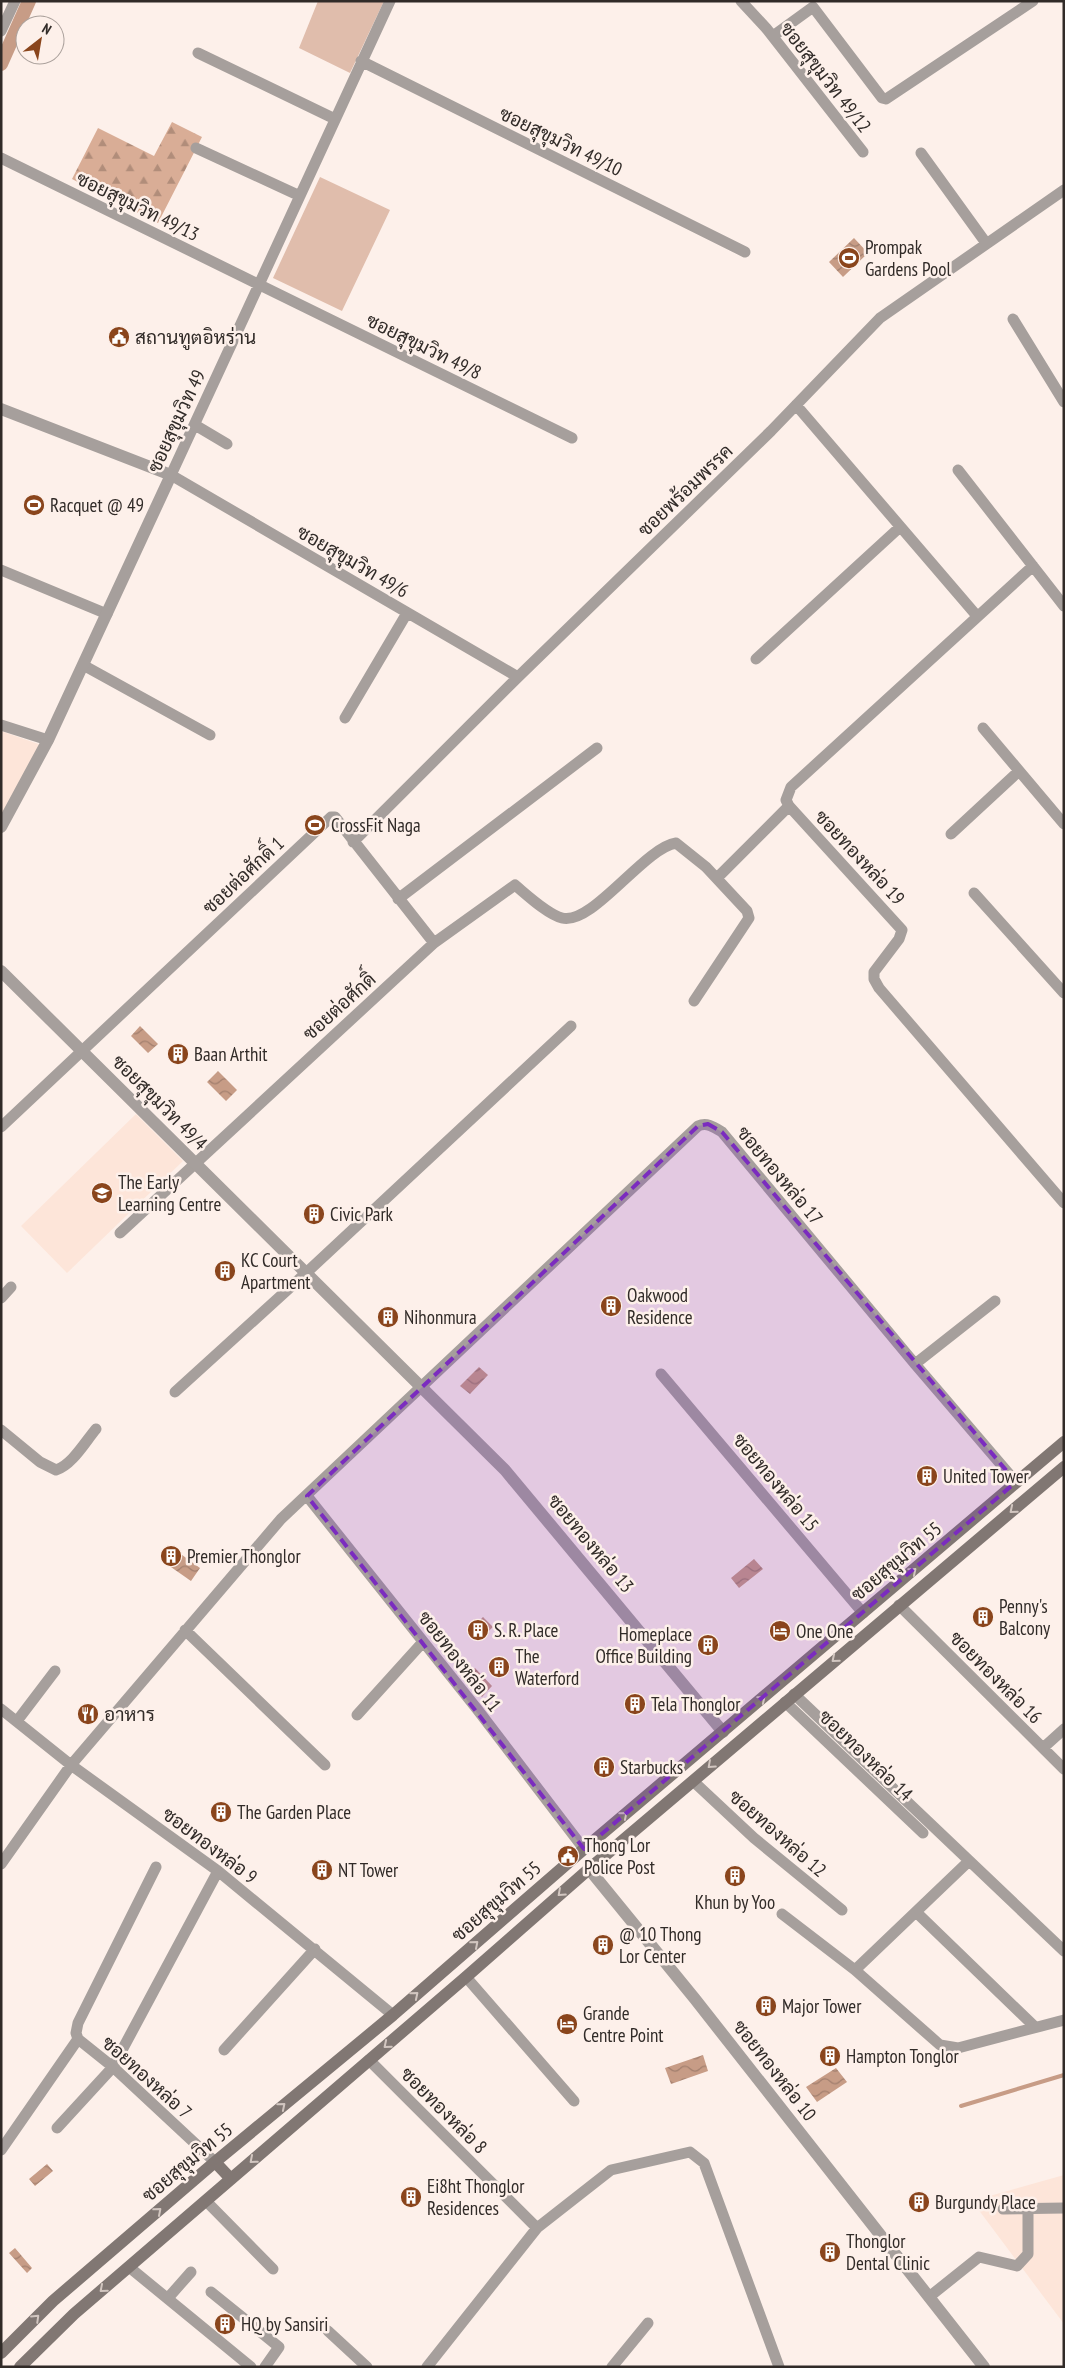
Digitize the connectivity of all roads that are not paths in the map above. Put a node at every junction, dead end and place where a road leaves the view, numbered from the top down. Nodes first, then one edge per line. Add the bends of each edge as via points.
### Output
1 (15, 1) edge
2 (390, 1) edge
3 (741, 1) edge
4 (1033, 1) edge
5 (816, 4) edge
6 (1, 31) edge
7 (772, 36) junction
8 (198, 53) dead end
9 (361, 61) junction
10 (335, 119) junction
11 (196, 148) dead end
12 (864, 152) dead end
13 (921, 153) dead end
14 (1, 158) edge
15 (1064, 190) edge
16 (300, 196) junction
17 (986, 243) junction
18 (745, 252) dead end
19 (260, 285) junction
20 (1013, 320) dead end
21 (1064, 402) edge
22 (796, 405) junction
23 (1, 409) edge
24 (195, 425) junction
25 (572, 438) dead end
26 (227, 444) dead end
27 (958, 470) dead end
28 (171, 476) junction
29 (900, 527) junction
30 (1033, 566) junction
31 (1, 570) edge
32 (1064, 606) edge
33 (407, 613) junction
34 (106, 614) junction
35 (977, 616) junction
36 (756, 660) dead end
37 (82, 665) junction
38 (518, 677) junction
39 (345, 718) dead end
40 (1, 725) edge
41 (983, 728) dead end
42 (210, 735) dead end
43 (48, 740) junction
44 (597, 748) dead end
45 (1018, 770) junction
46 (788, 806) junction
47 (1064, 824) edge
48 (1, 827) edge
49 (951, 834) dead end
50 (353, 842) junction
51 (717, 878) junction
52 (974, 893) dead end
53 (398, 899) junction
54 (434, 943) junction
55 (1, 972) edge
56 (1064, 993) edge
57 (694, 1001) dead end
58 (571, 1026) dead end
59 (81, 1051) junction
60 (1, 1126) edge
61 (194, 1163) junction
62 (1064, 1203) edge
63 (120, 1233) dead end
64 (306, 1273) junction
65 (11, 1287) dead end
66 (1, 1298) edge
67 (995, 1301) dead end
68 (915, 1364) junction
69 (661, 1374) dead end
70 (421, 1387) junction
71 (175, 1392) dead end
72 (96, 1429) dead end
73 (1, 1430) edge
74 (1064, 1442) edge
75 (1064, 1468) edge
76 (1016, 1482) junction
77 (307, 1496) junction
78 (1031, 1496) junction
79 (888, 1592) junction
80 (899, 1605) junction
81 (863, 1613) junction
82 (874, 1627) junction
83 (184, 1630) junction
84 (423, 1642) junction
85 (55, 1672) dead end
86 (789, 1698) junction
87 (1, 1709) edge
88 (357, 1716) dead end
89 (17, 1721) junction
90 (1064, 1729) edge
91 (723, 1732) junction
92 (736, 1743) junction
93 (1043, 1748) junction
94 (71, 1765) junction
95 (325, 1765) dead end
96 (1064, 1769) edge
97 (693, 1781) junction
98 (923, 1833) dead end
99 (584, 1849) junction
100 (969, 1861) junction
101 (1, 1864) edge
102 (156, 1867) dead end
103 (589, 1869) junction
104 (218, 1871) junction
105 (842, 1910) dead end
106 (916, 1912) junction
107 (782, 1914) dead end
108 (315, 1950) junction
109 (1064, 1951) edge
110 (855, 1970) junction
111 (466, 1977) junction
112 (392, 2014) junction
113 (1064, 2020) edge
114 (1034, 2026) junction
115 (405, 2030) junction
116 (78, 2039) junction
117 (356, 2045) junction
118 (224, 2050) dead end
119 (370, 2060) junction
120 (113, 2067) junction
121 (574, 2101) dead end
122 (57, 2128) dead end
123 (1, 2150) edge
124 (215, 2162) junction
125 (231, 2179) junction
126 (189, 2184) junction
127 (206, 2201) junction
128 (1064, 2208) edge
129 (1003, 2209) dead end
130 (1028, 2209) junction
131 (536, 2228) junction
132 (129, 2267) junction
133 (273, 2269) dead end
134 (191, 2272) dead end
135 (211, 2292) dead end
136 (929, 2297) junction
137 (168, 2298) junction
138 (648, 2323) dead end
139 (328, 2331) dead end
140 (1, 2352) edge
141 (20, 2367) edge
142 (251, 2367) edge
143 (265, 2367) edge
144 (367, 2367) edge
145 (427, 2367) edge
146 (612, 2367) edge
147 (779, 2367) edge
148 (984, 2367) edge

1 - 6 street
2 - 9 street, ซอยสุขุมวิท 49
3 - 7 street, ซอยสุขุมวิท 49/12
4 - 5 street via 886,99 882,98
5 - 7 street
7 - 12 street, ซอยสุขุมวิท 49/12
8 - 10 street
9 - 10 street, ซอยสุขุมวิท 49
9 - 18 street, ซอยสุขุมวิท 49/10
10 - 16 street, ซอยสุขุมวิท 49
11 - 16 street
13 - 17 street
14 - 19 street, ซอยสุขุมวิท 49/13
15 - 17 street, ซอยพร้อมพรรค
16 - 19 street, ซอยสุขุมวิท 49
17 - 22 street, ซอยพร้อมพรรค via 880,318
19 - 24 street, ซอยสุขุมวิท 49
19 - 25 street, ซอยสุขุมวิท 49/8
20 - 21 street
22 - 29 street
22 - 38 street, ซอยพร้อมพรรค
23 - 28 street
24 - 26 street
24 - 28 street, ซอยสุขุมวิท 49
27 - 30 street
28 - 33 street, ซอยสุขุมวิท 49/6
28 - 34 street, ซอยสุขุมวิท 49
29 - 35 street
29 - 36 street
30 - 32 street
30 - 35 street, ซอยทองหล่อ 19
31 - 34 street
33 - 38 street, ซอยสุขุมวิท 49/6
33 - 39 street
34 - 37 street, ซอยสุขุมวิท 49
35 - 46 street, ซอยทองหล่อ 19 via 790,786 786,796
37 - 42 street
37 - 43 street, ซอยสุขุมวิท 49
38 - 50 street, ซอยพร้อมพรรค
40 - 43 street
41 - 45 street
43 - 48 street, ซอยสุขุมวิท 49
44 - 53 street
45 - 47 street
45 - 49 street
46 - 51 street
46 - 62 street, ซอยทองหล่อ 19 via 902,930 873,975 879,988
50 - 53 street, ซอยต่อศักดิ์ 1
50 - 59 street, ซอยต่อศักดิ์ 1 via 335,818 329,819
51 - 54 street, ซอยต่อศักดิ์ via 676,843 667,844 585,912 563,918 538,904 515,885
51 - 57 street via 747,911 748,918
52 - 56 street
53 - 54 street, ซอยต่อศักดิ์ 1
54 - 61 street, ซอยต่อศักดิ์
55 - 59 street, ซอยสุขุมวิท 49/4
58 - 64 street
59 - 60 street
59 - 61 street, ซอยสุขุมวิท 49/4
61 - 63 street, ซอยต่อศักดิ์
61 - 64 street, ซอยสุขุมวิท 49/4
64 - 70 street, ซอยสุขุมวิท 49/4
64 - 71 street
65 - 66 street
67 - 68 street
68 - 70 street, ซอยทองหล่อ 17 via 722,1132 703,1124
68 - 76 street, ซอยทองหล่อ 17
69 - 81 street, ซอยทองหล่อ 15
70 - 77 street
70 - 91 street, ซอยทองหล่อ 13 via 513,1479
72 - 73 street via 68,1463 56,1470 40,1462
74 - 76 main road, ซอยสุขุมวิท 55
75 - 78 main road, ซอยสุขุมวิท 55
76 - 78 main road
79 -> 76 main road, ซอยสุขุมวิท 55
77 - 83 street via 281,1519
77 - 84 street, ซอยทองหล่อ 11
78 -> 80 main road, ซอยสุขุมวิท 55
79 - 80 main road
79 - 81 main road, ซอยสุขุมวิท 55
80 - 82 main road, ซอยสุขุมวิท 55
80 - 93 street, ซอยทองหล่อ 16
81 - 82 main road
91 -> 81 main road, ซอยสุขุมวิท 55
82 -> 86 main road, ซอยสุขุมวิท 55
83 - 94 street
83 - 95 street
84 - 88 street
84 - 99 street, ซอยทองหล่อ 11
85 - 89 street
86 - 92 main road, ซอยสุขุมวิท 55
86 - 98 street, ซอยทองหล่อ 14
86 - 100 street
87 - 89 street, ซอยทองหล่อ 9
89 - 94 street, ซอยทองหล่อ 9
90 - 93 street
91 - 92 main road
99 -> 91 main road, ซอยสุขุมวิท 55
92 -> 97 main road, ซอยสุขุมวิท 55
93 - 96 street, ซอยทองหล่อ 16
94 - 101 street
94 - 104 street, ซอยทองหล่อ 9
97 - 103 main road, ซอยสุขุมวิท 55
97 - 105 street, ซอยทองหล่อ 12 via 754,1838
99 - 103 main road
112 -> 99 main road, ซอยสุขุมวิท 55
100 - 106 street
100 - 109 street
102 - 116 street via 78,2023
103 -> 111 main road, ซอยสุขุมวิท 55
103 - 136 street, ซอยทองหล่อ 10
104 - 108 street, ซอยทองหล่อ 9
104 - 120 street
106 - 110 street
106 - 114 street
107 - 110 street
108 - 112 street, ซอยทองหล่อ 9
108 - 118 street
110 - 114 street via 940,2045 949,2048
111 - 115 main road, ซอยสุขุมวิท 55
111 - 121 street
112 - 115 main road
112 - 117 main road, ซอยสุขุมวิท 55
113 - 114 street
115 -> 119 main road, ซอยสุขุมวิท 55
116 - 120 street, ซอยทองหล่อ 7
116 - 123 street
117 - 119 main road
124 -> 117 main road, ซอยสุขุมวิท 55
119 -> 125 main road, ซอยสุขุมวิท 55
119 - 131 street, ซอยทองหล่อ 8
120 - 122 street
120 - 124 street, ซอยทองหล่อ 7
124 - 125 main road
124 - 126 main road, ซอยสุขุมวิท 55
125 - 127 main road, ซอยสุขุมวิท 55
126 - 127 main road
140 -> 126 main road, ซอยสุขุมวิท 55 via 53,2301
127 - 132 main road, ซอยสุขุมวิท 55
127 - 133 street
128 - 130 street
129 - 130 street
130 - 136 street via 1028,2254 1017,2266 979,2257
131 - 145 street
131 - 147 street via 611,2170 690,2152 704,2163
132 - 137 street
132 -> 141 main road, ซอยสุขุมวิท 55 via 49,2336
134 - 137 street
135 - 143 street via 279,2347
136 - 148 street, ซอยทองหล่อ 10
137 - 142 street
138 - 146 street
139 - 144 street

